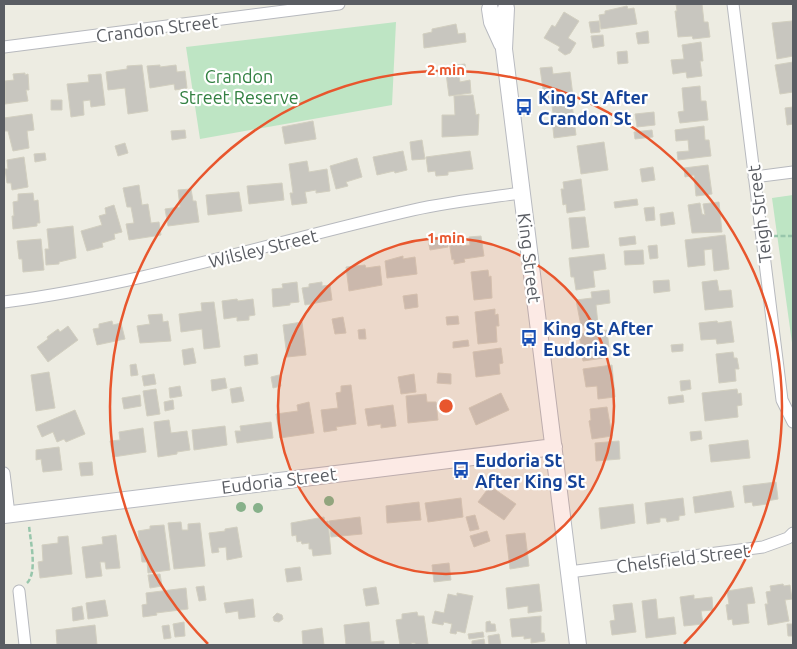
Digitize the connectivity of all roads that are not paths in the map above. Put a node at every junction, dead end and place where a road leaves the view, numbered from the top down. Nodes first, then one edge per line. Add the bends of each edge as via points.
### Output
1 (339, 4) edge
2 (733, 4) edge
3 (509, 6) edge
4 (485, 7) edge
5 (4, 47) edge
6 (504, 49) junction
7 (793, 172) edge
8 (754, 177) junction
9 (521, 193) junction
10 (4, 302) edge
11 (793, 422) edge
12 (554, 447) junction
13 (4, 473) edge
14 (6, 514) edge
15 (793, 533) edge
16 (570, 572) junction
17 (19, 591) road end
18 (25, 645) edge
19 (578, 645) edge

1 - 5 street, Crandon Street
2 - 8 street, Teigh Street
3 - 4 main road via 495,10
3 - 6 main road, King Street
4 - 6 main road, King Street
6 - 9 main road, King Street
7 - 8 street
8 - 11 street, Teigh Street via 782,400
9 - 10 street, Wilsley Street via 415,210 133,280 56,296
9 - 12 main road, King Street
12 - 14 main road, Eudoria Street
12 - 16 main road, King Street
13 - 14 street
15 - 16 street, Chelsfield Street via 763,547
16 - 19 main road, King Street
17 - 18 street

